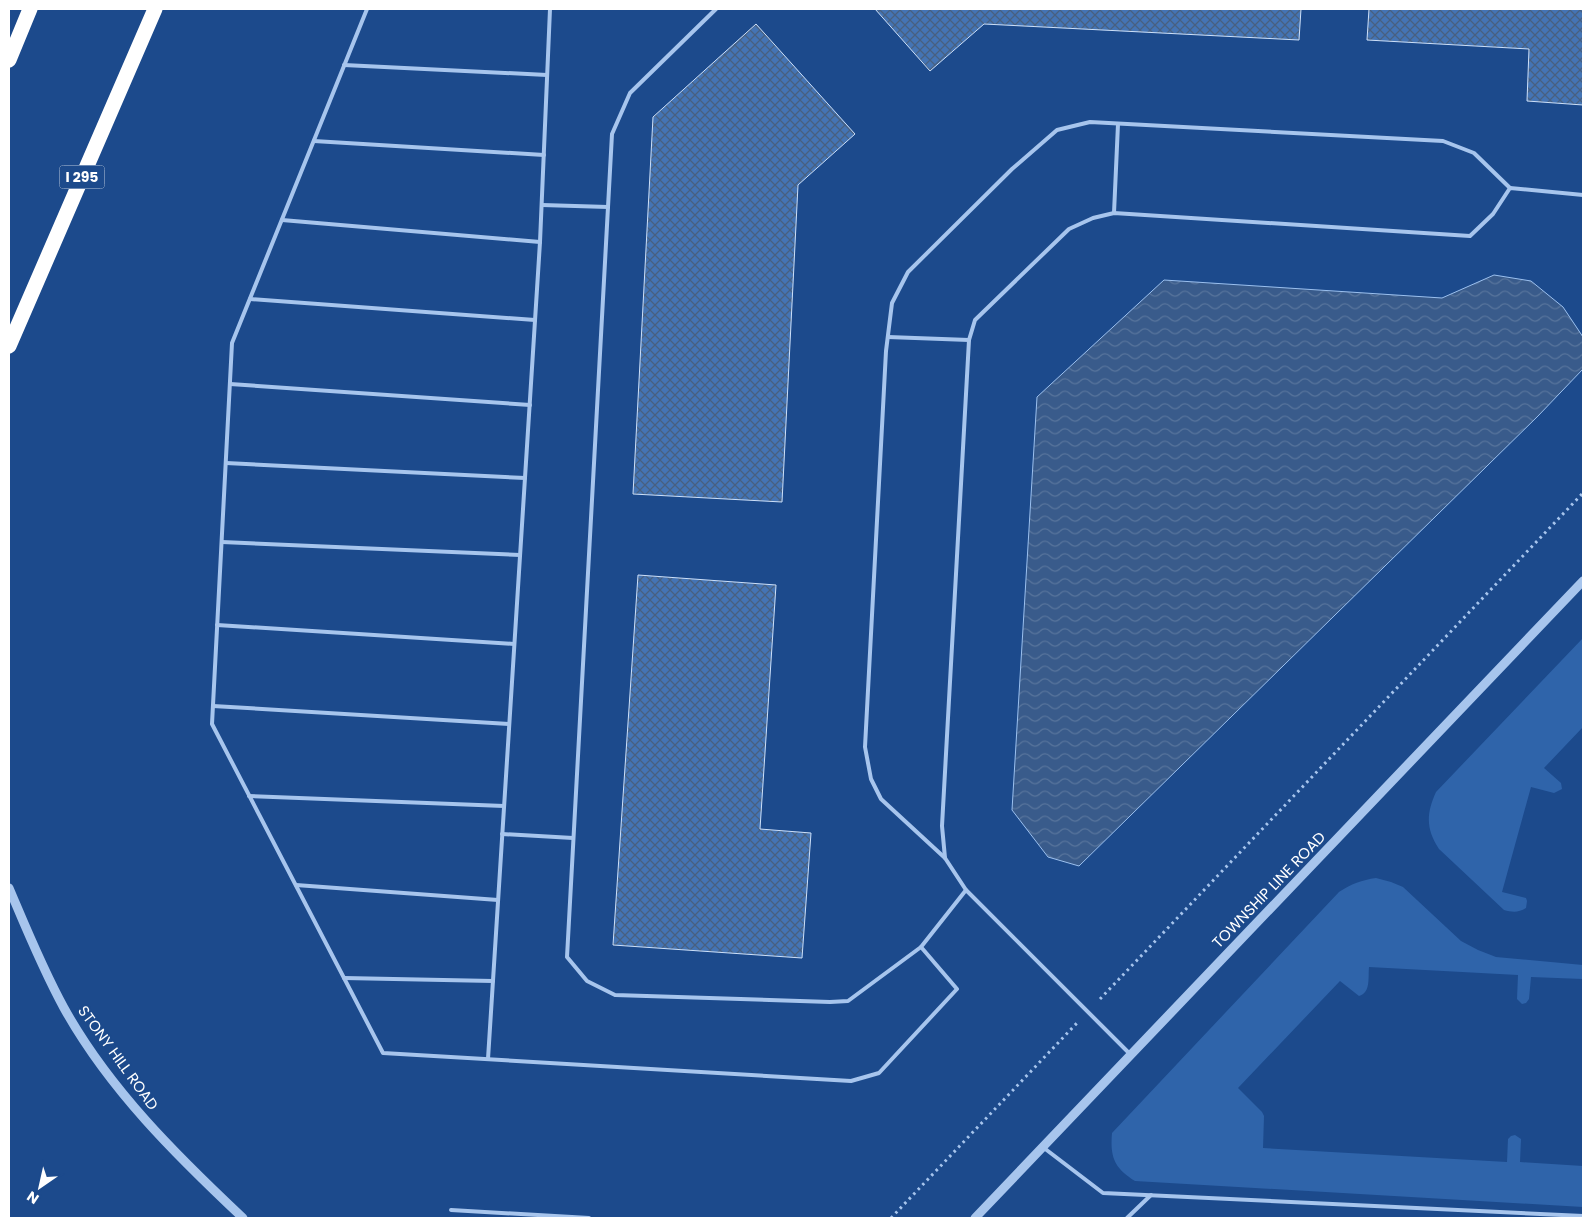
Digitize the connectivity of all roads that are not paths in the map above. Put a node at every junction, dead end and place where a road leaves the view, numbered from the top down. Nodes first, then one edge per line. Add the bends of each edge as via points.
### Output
1 (30, 9) edge
2 (154, 9) edge
3 (367, 9) edge
4 (550, 9) edge
5 (716, 9) edge
6 (9, 60) edge
7 (344, 65) junction
8 (547, 75) junction
9 (1118, 124) junction
10 (314, 141) junction
11 (544, 155) junction
12 (1510, 188) junction
13 (1583, 196) edge
14 (542, 204) junction
15 (608, 207) junction
16 (1114, 212) junction
17 (282, 220) junction
18 (540, 242) junction
19 (250, 299) junction
20 (535, 320) junction
21 (888, 337) junction
22 (969, 340) junction
23 (9, 346) edge
24 (230, 384) junction
25 (530, 405) junction
26 (226, 464) junction
27 (525, 478) junction
28 (222, 542) junction
29 (520, 555) junction
30 (1583, 581) edge
31 (217, 625) junction
32 (514, 644) junction
33 (213, 706) junction
34 (509, 724) junction
35 (249, 796) junction
36 (504, 806) junction
37 (502, 834) junction
38 (573, 838) junction
39 (945, 858) junction
40 (296, 885) junction
41 (9, 888) edge
42 (966, 890) junction
43 (498, 900) junction
44 (921, 947) junction
45 (344, 978) junction
46 (493, 981) junction
47 (1131, 1055) junction
48 (488, 1059) junction
49 (1043, 1147) junction
50 (1151, 1195) junction
51 (451, 1210) dead end
52 (1583, 1216) edge
53 (243, 1218) edge
54 (589, 1218) edge
55 (975, 1218) edge
56 (1127, 1218) edge

1 - 6 highway
2 - 23 highway, I 295
3 - 7 lane
4 - 8 lane
5 - 15 lane via 630,92 612,134
7 - 8 lane
7 - 10 lane
8 - 11 lane
9 - 12 lane via 1443,142 1474,153
9 - 16 lane
9 - 21 lane via 1090,122 1057,130 1012,169 908,272 892,303
10 - 11 lane
10 - 17 lane
11 - 14 lane
12 - 13 lane
12 - 16 lane via 1493,214 1470,236
14 - 15 lane
14 - 18 lane
15 - 38 lane
16 - 22 lane via 1069,229 975,320
17 - 18 lane
17 - 19 lane
18 - 20 lane
19 - 20 lane
19 - 24 lane via 232,343
20 - 25 lane
21 - 22 lane
21 - 39 lane via 865,747 871,779 881,799
22 - 39 lane via 942,826
24 - 25 lane
24 - 26 lane
25 - 27 lane
26 - 27 lane
26 - 28 lane
27 - 29 lane
28 - 29 lane
28 - 31 lane
29 - 32 lane
30 - 47 street, TOWNSHIP LINE ROAD
31 - 32 lane
31 - 33 lane
32 - 34 lane
33 - 34 lane
33 - 35 lane via 212,724
34 - 36 lane
35 - 36 lane
35 - 40 lane
36 - 37 lane
37 - 38 lane
37 - 43 lane
38 - 44 lane via 567,957 587,982 615,995 848,1001
39 - 42 lane
40 - 43 lane
40 - 45 lane
41 - 53 street, STONY HILL ROAD via 65,1009 95,1055 138,1112
42 - 44 lane
42 - 47 lane
43 - 46 lane
44 - 48 lane via 957,989 878,1073 851,1081
45 - 46 lane
45 - 48 lane via 383,1053
46 - 48 lane
47 - 49 street, TOWNSHIP LINE ROAD
49 - 50 lane via 1103,1193
49 - 55 street, TOWNSHIP LINE ROAD
50 - 52 lane
50 - 56 lane
51 - 54 lane

